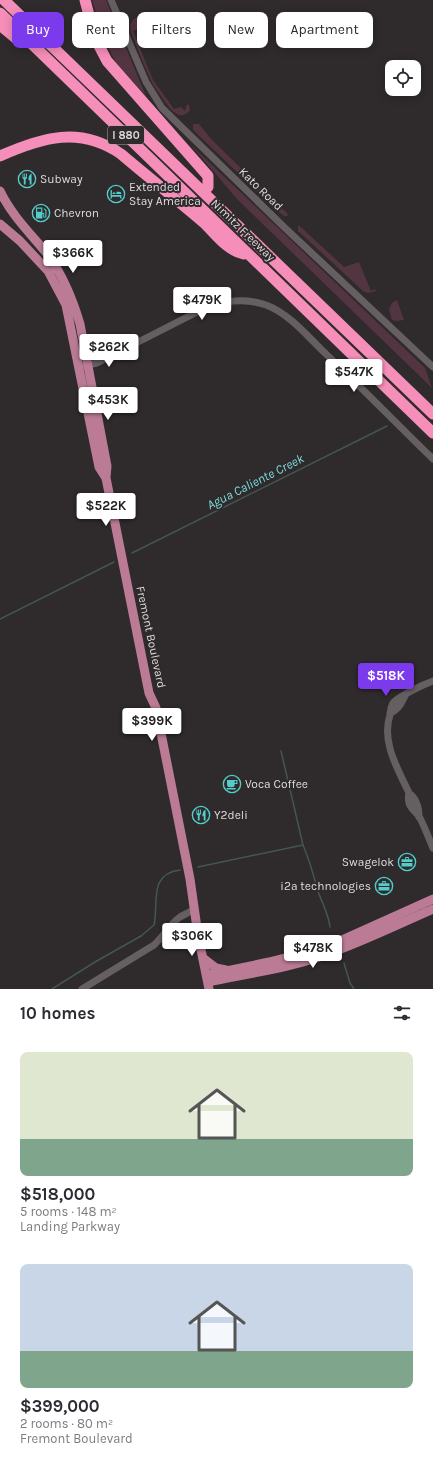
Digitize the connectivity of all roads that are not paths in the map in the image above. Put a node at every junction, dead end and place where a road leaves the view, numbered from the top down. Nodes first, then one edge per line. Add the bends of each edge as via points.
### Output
1 (4, 0) edge
2 (12, 0) edge
3 (85, 0) edge
4 (112, 0) edge
5 (0, 13) edge
6 (0, 25) edge
7 (87, 97) junction
8 (0, 156) edge
9 (208, 187) junction
10 (0, 191) edge
11 (0, 224) edge
12 (20, 241) junction
13 (43, 250) junction
14 (251, 256) junction
15 (42, 264) junction
16 (61, 274) junction
17 (83, 365) junction
18 (433, 368) edge
19 (433, 405) edge
20 (433, 414) edge
21 (433, 433) edge
22 (433, 459) edge
23 (433, 681) edge
24 (433, 848) edge
25 (433, 899) edge
26 (194, 909) junction
27 (433, 909) edge
28 (203, 958) junction
29 (230, 970) junction
30 (208, 982) edge
31 (82, 989) edge

1 - 20 highway, I 880
2 - 9 highway, Nimitz Freeway / I 880
3 - 9 highway via 95,38 107,61 208,176
4 - 18 street, Kato Road via 146,82 162,108
5 - 7 highway, Nimitz Freeway / I 880
6 - 7 highway
7 - 14 highway, Nimitz Freeway / I 880
8 - 14 highway via 33,143 58,137 98,141 121,154 238,253
9 - 19 highway, Nimitz Freeway / I 880
10 - 13 main road, Fremont Boulevard via 20,223
11 - 12 main road, Fremont Boulevard
12 - 13 main road via 34,250
12 - 15 main road, Fremont Boulevard
13 - 16 main road, Fremont Boulevard
14 - 21 highway, Nimitz Freeway / I 880
15 - 16 main road via 55,274
15 - 17 main road, Fremont Boulevard via 66,305
16 - 17 main road, Fremont Boulevard via 77,312
17 - 22 street via 97,363 216,304 237,300 257,303 276,310 294,323
17 - 26 main road, Fremont Boulevard via 107,466 106,478 149,693 156,708
23 - 24 street via 405,696 396,711 390,713 387,723 392,756 409,793 414,797 419,817
25 - 29 main road via 324,948
26 - 28 main road, Fremont Boulevard
26 - 31 street via 180,917 154,945
27 - 30 main road via 317,958
28 - 29 main road via 216,968
28 - 30 main road, Fremont Boulevard
29 - 30 main road

